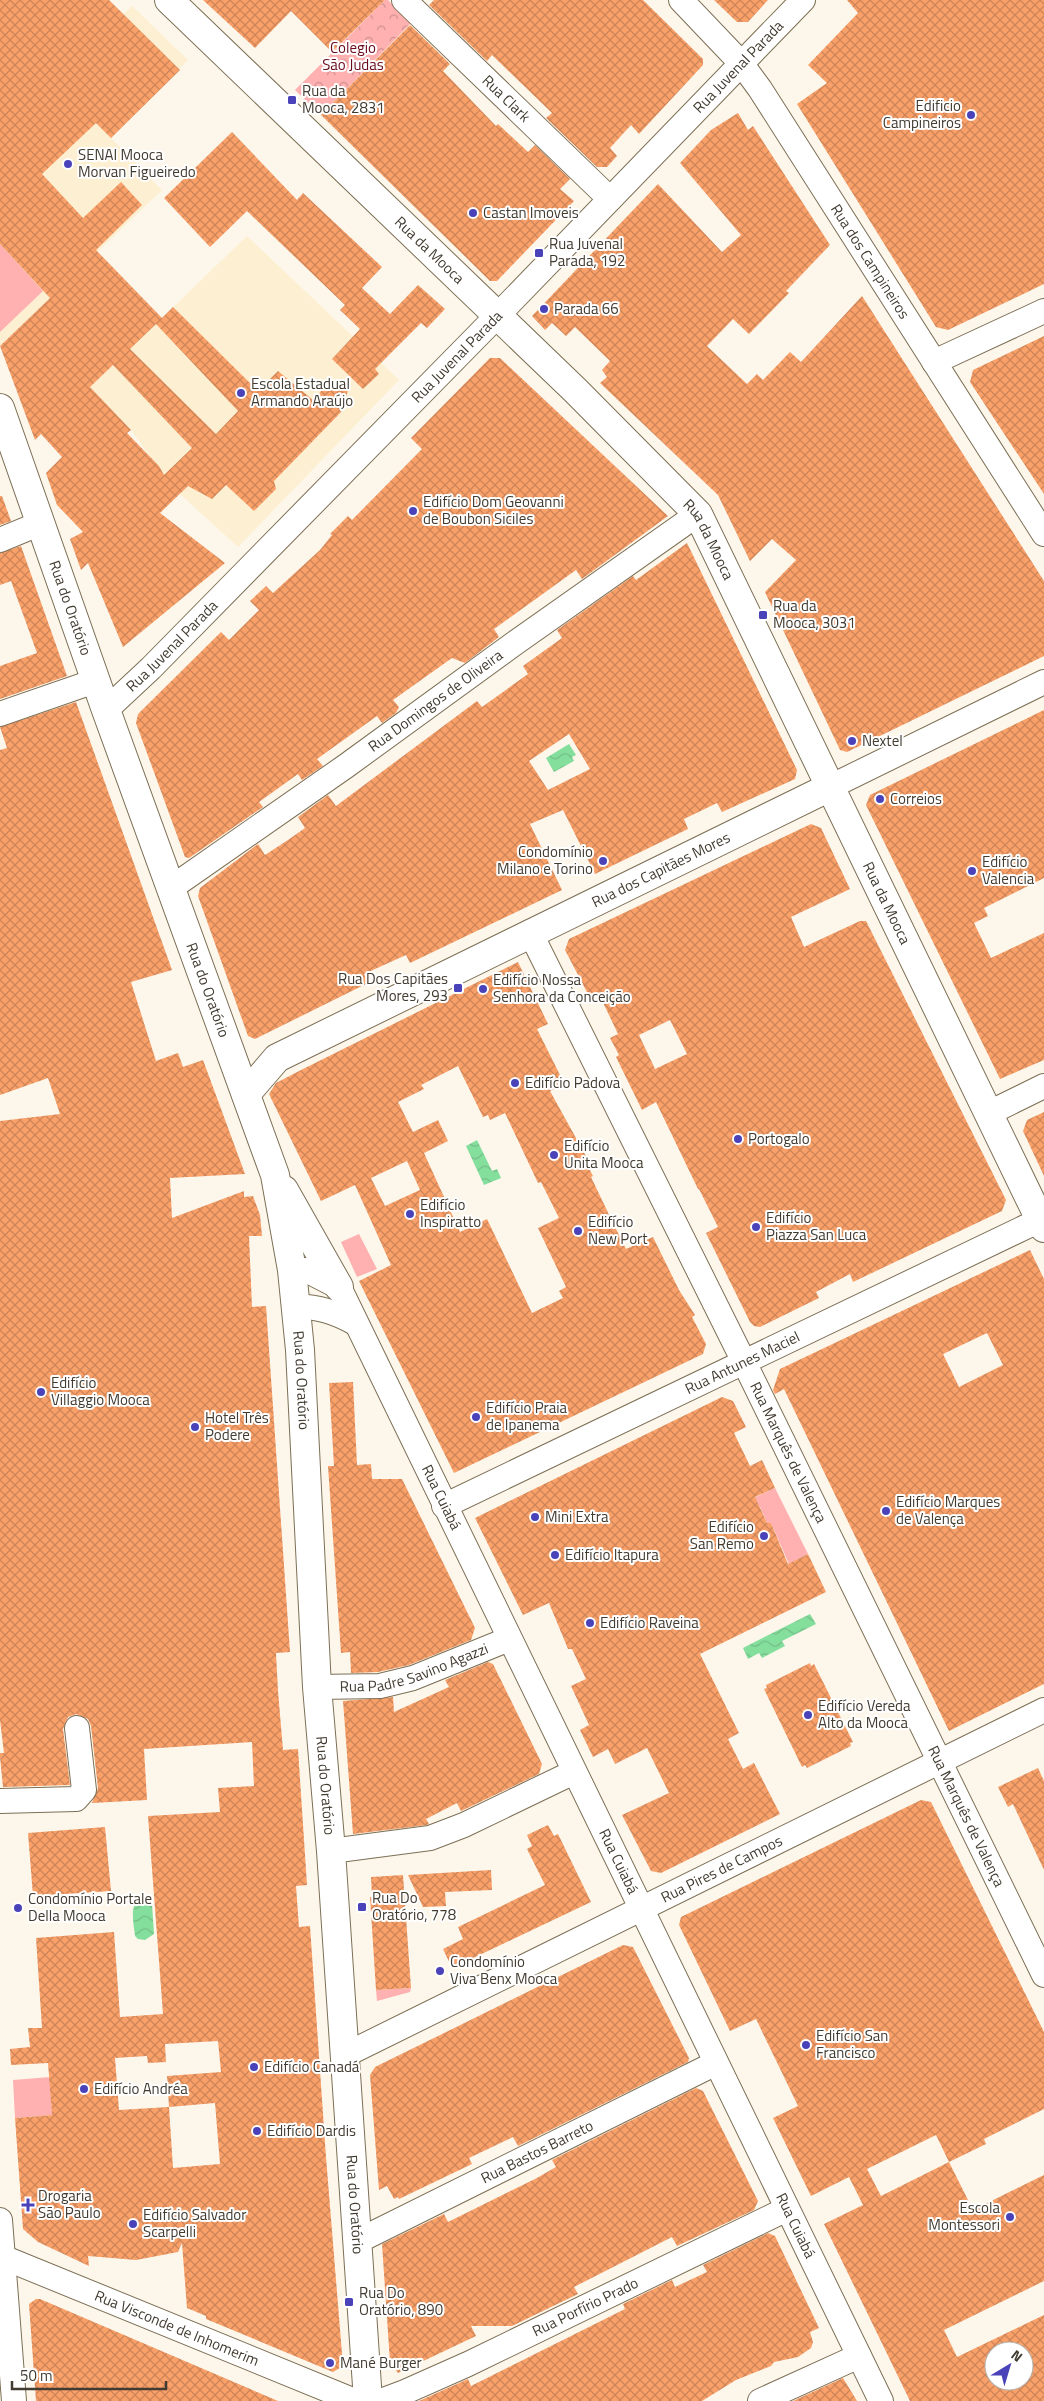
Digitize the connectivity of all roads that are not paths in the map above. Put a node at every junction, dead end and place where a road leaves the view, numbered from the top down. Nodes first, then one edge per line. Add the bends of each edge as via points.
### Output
1 (169, 0) edge
2 (404, 0) edge
3 (681, 0) edge
4 (802, 0) edge
5 (742, 62) junction
6 (610, 199) junction
7 (1044, 311) edge
8 (497, 316) junction
9 (934, 362) junction
10 (0, 408) edge
11 (698, 514) junction
12 (40, 523) junction
13 (1044, 534) edge
14 (0, 540) edge
15 (96, 681) junction
16 (1044, 682) edge
17 (106, 710) junction
18 (0, 714) edge
19 (832, 786) junction
20 (171, 888) junction
21 (530, 932) junction
22 (228, 1043) junction
23 (277, 1058) junction
24 (1044, 1086) edge
25 (246, 1094) junction
26 (989, 1113) junction
27 (275, 1175) junction
28 (1042, 1224) edge
29 (292, 1270) junction
30 (339, 1287) junction
31 (296, 1306) junction
32 (355, 1323) junction
33 (744, 1362) junction
34 (444, 1506) junction
35 (509, 1638) junction
36 (317, 1687) junction
37 (1044, 1710) edge
38 (77, 1728) dead end
39 (938, 1763) junction
40 (574, 1772) junction
41 (0, 1801) edge
42 (330, 1850) junction
43 (641, 1908) junction
44 (1044, 1975) edge
45 (345, 2056) junction
46 (716, 2063) junction
47 (787, 2209) junction
48 (0, 2220) edge
49 (358, 2241) junction
50 (1, 2257) edge
51 (859, 2356) junction
52 (14, 2401) edge
53 (355, 2401) edge
54 (368, 2401) edge
55 (381, 2401) edge
56 (760, 2401) edge
57 (881, 2401) edge

1 - 8 street, Rua da Mooca
2 - 6 street, Rua Clark
3 - 5 street, Rua dos Campineiros
4 - 5 street, Rua Juvenal Parada
5 - 6 street, Rua Juvenal Parada
5 - 9 street, Rua dos Campineiros
6 - 8 street, Rua Juvenal Parada
7 - 9 street
8 - 11 street, Rua da Mooca
8 - 17 street, Rua Juvenal Parada
9 - 13 street, Rua dos Campineiros
10 - 12 street, Rua do Oratório
11 - 19 street, Rua da Mooca
11 - 20 street, Rua Domingos de Oliveira
12 - 14 street
12 - 15 street, Rua do Oratório
15 - 17 street, Rua do Oratório
15 - 18 street
16 - 19 street, Rua dos Capitães Mores
17 - 20 street, Rua do Oratório
19 - 21 street, Rua dos Capitães Mores
19 - 26 street, Rua da Mooca
20 - 22 street, Rua do Oratório
21 - 23 street, Rua dos Capitães Mores
21 - 33 street, Rua Marquês de Valença
22 - 23 street
22 - 25 street, Rua do Oratório
23 - 25 street, Rua dos Capitães Mores
24 - 26 street
25 - 27 street, Rua do Oratório
26 - 28 street, Rua da Mooca
27 - 29 street, Rua do Oratório
27 - 30 street
28 - 33 street, Rua Antunes Maciel
29 - 30 street via 306,1270
29 - 31 street, Rua do Oratório
30 - 32 street, Rua Cuiabá
31 - 32 street via 316,1306
31 - 36 street, Rua do Oratório
32 - 34 street, Rua Cuiabá
33 - 34 street, Rua Antunes Maciel
33 - 39 street, Rua Marquês de Valença
34 - 35 street, Rua Cuiabá
35 - 36 street, Rua Padre Savino Agazzi via 413,1678 380,1686
35 - 40 street, Rua Cuiabá
36 - 42 street, Rua do Oratório
37 - 39 street, Rua Pires de Campos
38 - 41 street via 84,1784 76,1799
39 - 43 street, Rua Pires de Campos
39 - 44 street, Rua Marquês de Valença
40 - 42 street via 430,1838
40 - 43 street, Rua Cuiabá
42 - 45 street, Rua do Oratório
43 - 45 street, Rua Pires de Campos
43 - 46 street, Rua Cuiabá
45 - 49 street, Rua do Oratório
46 - 47 street, Rua Cuiabá
46 - 49 street, Rua Bastos Barreto
47 - 51 street, Rua Cuiabá
47 - 55 street, Rua Porfírio Prado via 468,2364
48 - 50 street
49 - 54 street, Rua do Oratório
50 - 52 street
50 - 53 street, Rua Visconde de Inhomerim
51 - 56 street
51 - 57 street, Rua Cuiabá

